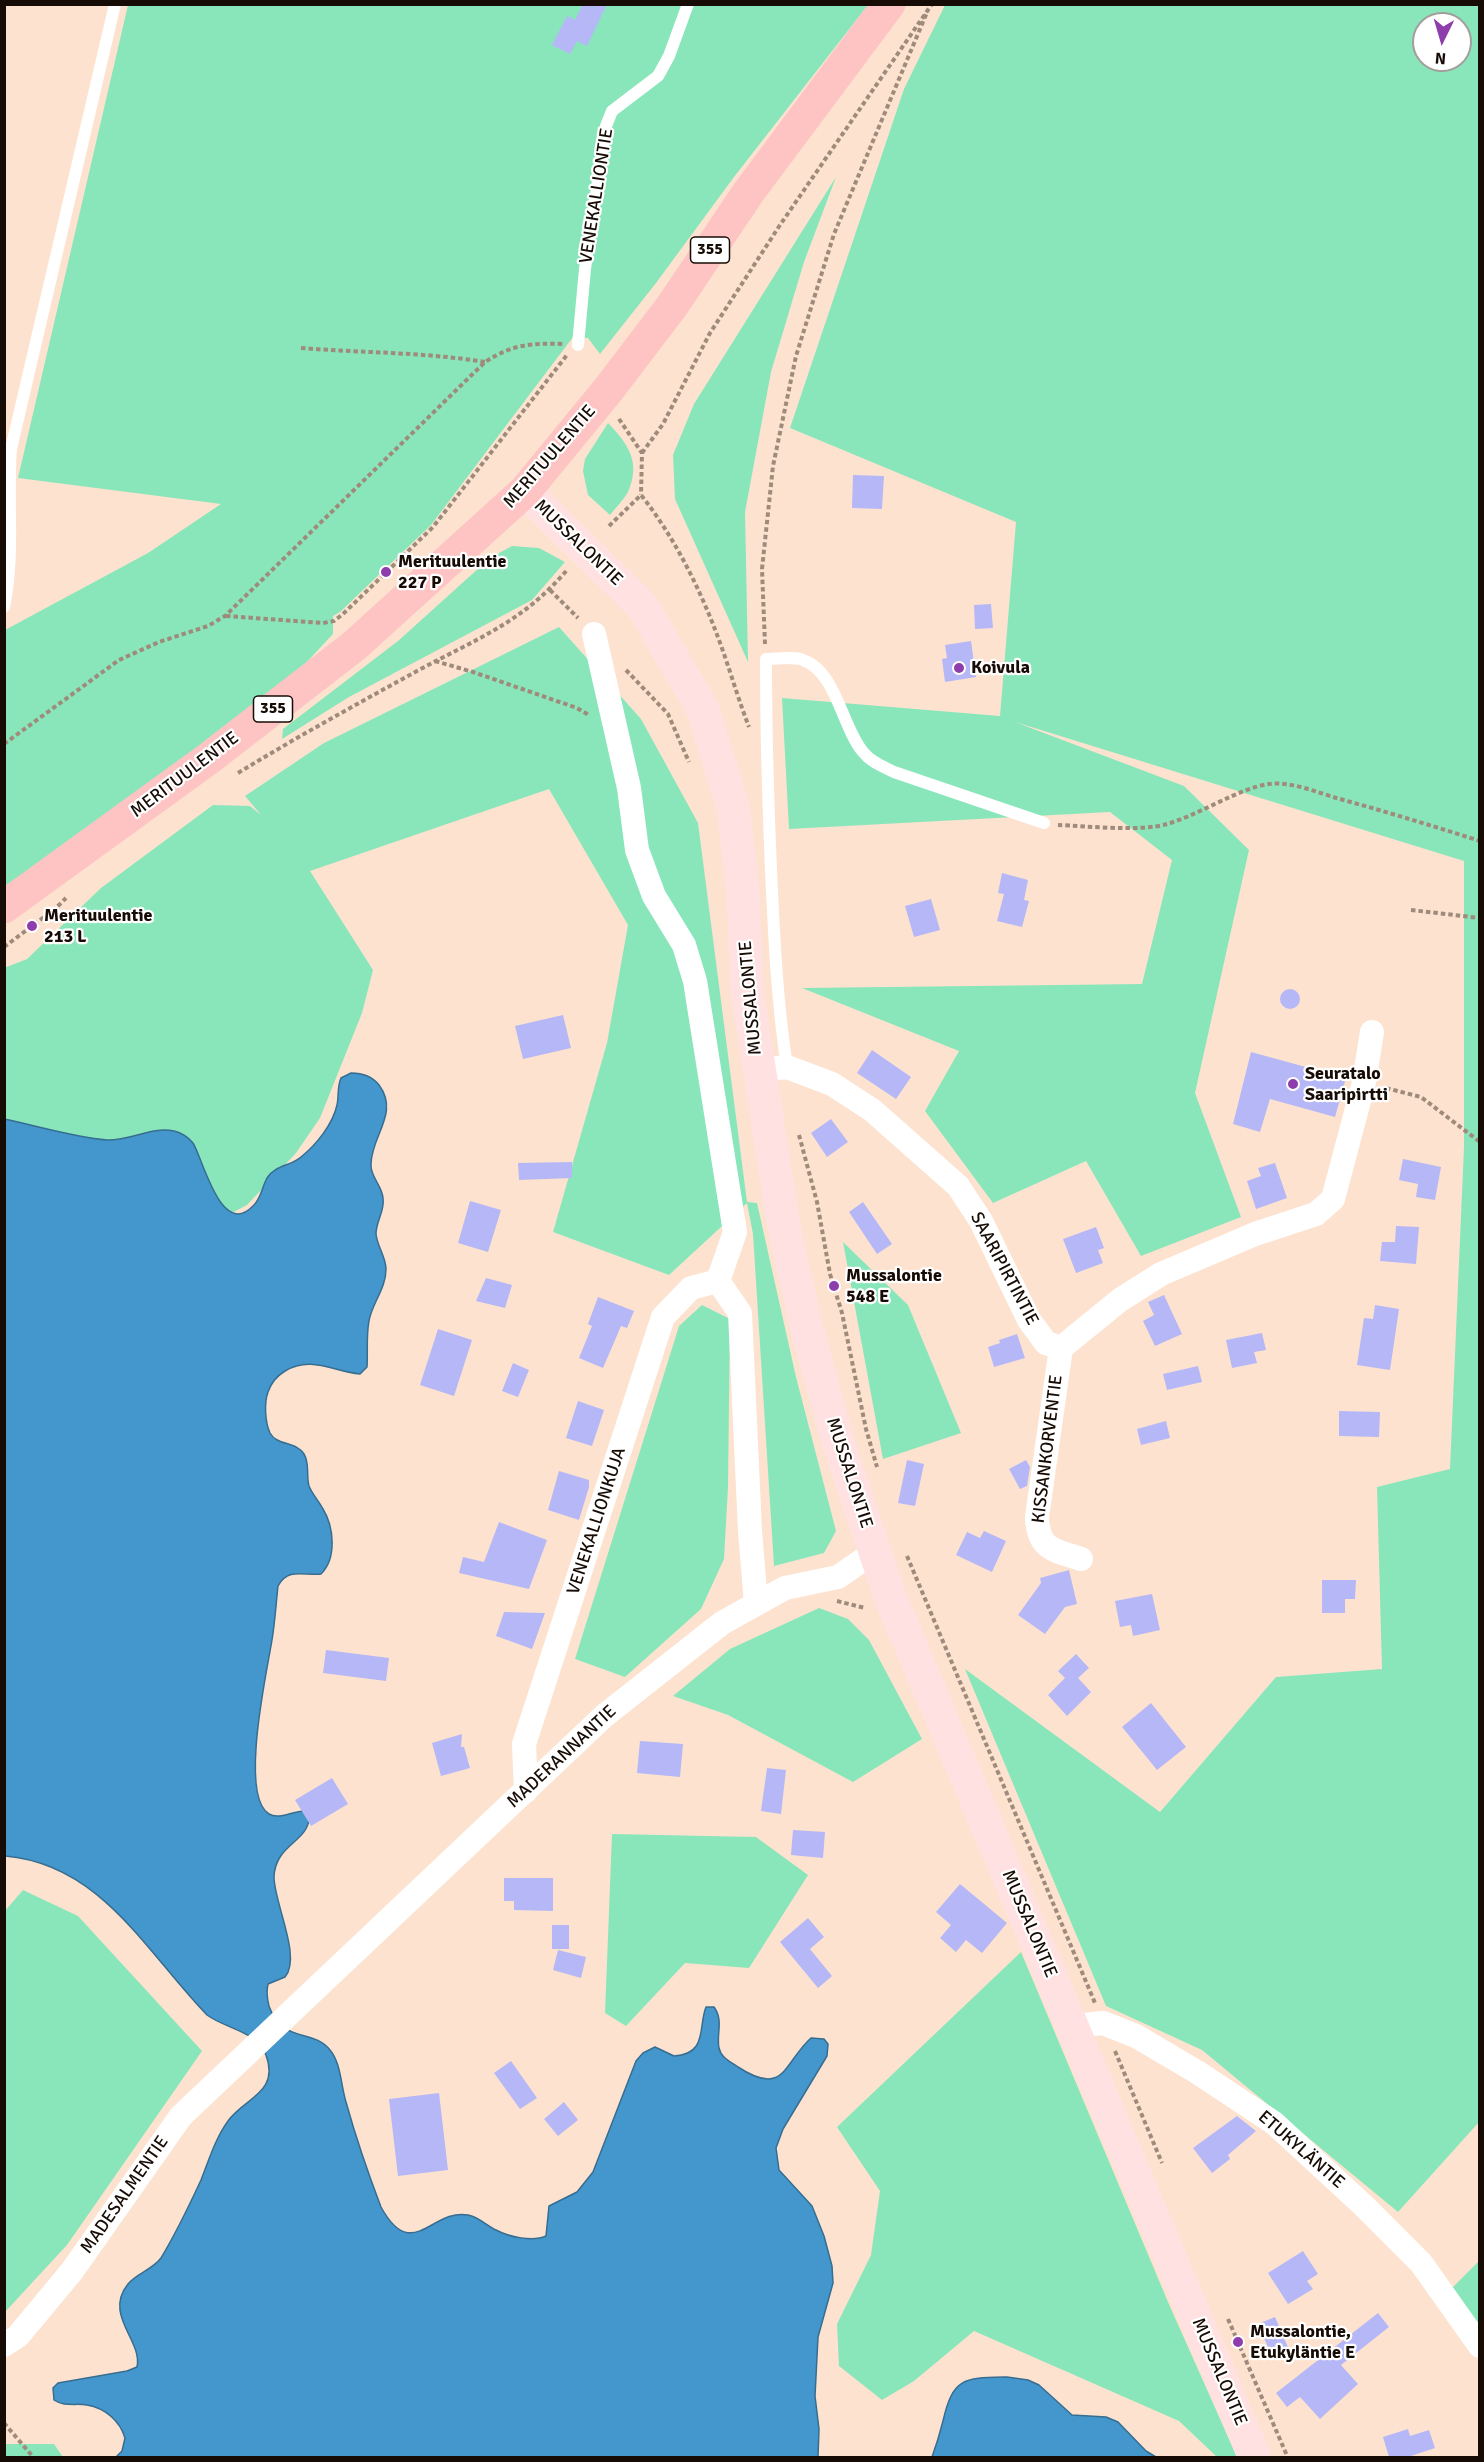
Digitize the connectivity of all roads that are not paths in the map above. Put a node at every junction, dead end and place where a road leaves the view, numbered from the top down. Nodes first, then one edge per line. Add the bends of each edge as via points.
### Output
1 (115, 4) edge
2 (688, 4) edge
3 (889, 4) edge
4 (578, 345) road end
5 (525, 491) junction
6 (4, 607) edge
7 (594, 634) road end
8 (1044, 823) dead end
9 (4, 907) edge
10 (1372, 1032) dead end
11 (773, 1069) junction
12 (717, 1281) junction
13 (1061, 1348) junction
14 (890, 1551) junction
15 (1081, 1559) dead end
16 (756, 1604) junction
17 (526, 1791) junction
18 (1088, 2024) junction
19 (251, 2049) joint
20 (4, 2345) edge
21 (1479, 2346) edge
22 (1255, 2457) edge

1 - 6 lane via 11,449 10,548
2 - 4 lane, VENEKALLIONTIE via 658,76 612,111 606,126
3 - 5 main road, MERITUULENTIE / 355 via 748,193 672,306
5 - 9 main road, MERITUULENTIE / 355 via 354,646 208,759
5 - 11 main road, MUSSALONTIE via 643,607 703,710 733,807 743,893 747,990
7 - 12 street via 629,788 638,850 654,896 684,945 695,981 735,1232
8 - 11 lane via 871,761 854,740 832,689 814,665 802,659 766,659 774,940 782,1034
10 - 13 street via 1364,1082 1333,1199 1316,1214 1255,1234 1161,1274 1120,1300
11 - 13 street, SAARIPIRTINTIE via 832,1084 872,1110 958,1186 981,1221 1029,1320 1046,1342
11 - 14 main road, MUSSALONTIE via 784,1227 806,1325 838,1442
12 - 16 street via 740,1313
12 - 17 street, VENEKALLIONKUJA via 691,1288 663,1317 524,1744
13 - 15 street, KISSANKORVENTIE via 1037,1517 1038,1534 1049,1548
14 - 16 street, MADERANNANTIE via 838,1577 785,1588
14 - 18 main road, MUSSALONTIE via 891,1599
16 - 17 street, MADERANNANTIE via 722,1623 604,1716
17 - 19 street, MADERANNANTIE
18 - 21 street, ETUKYLÄNTIE via 1136,2036 1274,2123 1421,2263
18 - 22 main road, MUSSALONTIE
19 - 20 street, MADESALMENTIE via 181,2116 72,2271 18,2336

